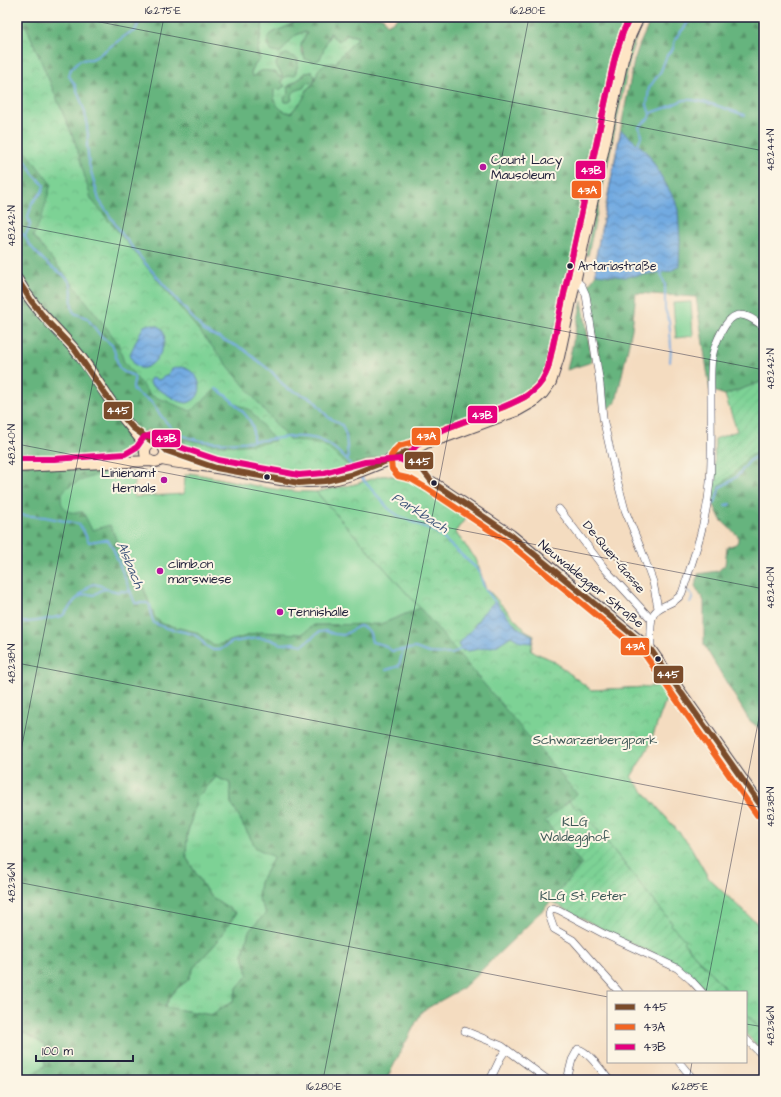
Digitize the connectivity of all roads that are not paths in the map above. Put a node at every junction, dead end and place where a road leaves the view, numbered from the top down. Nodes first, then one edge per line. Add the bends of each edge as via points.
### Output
1 (639, 17) edge
2 (17, 279) edge
3 (576, 280) junction
4 (764, 327) edge
5 (164, 449) junction
6 (148, 451) junction
7 (400, 456) junction
8 (162, 460) junction
9 (415, 461) junction
10 (17, 467) edge
11 (400, 467) junction
12 (216, 468) junction
13 (366, 470) junction
14 (559, 509) dead end
15 (658, 608) junction
16 (651, 619) junction
17 (651, 650) junction
18 (764, 810) edge
19 (618, 991) edge
20 (701, 991) edge
21 (465, 1031) dead end
22 (747, 1040) edge
23 (506, 1050) junction
24 (764, 1057) edge
25 (680, 1063) edge
26 (490, 1080) edge
27 (548, 1080) edge
28 (567, 1080) edge
29 (609, 1080) edge
30 (694, 1080) edge

1 - 3 main road via 623,59
2 - 6 main road via 48,322 75,350
3 - 9 main road via 556,371 543,393 519,410 443,438 423,450
3 - 15 street via 586,295 603,418 615,472 625,510 653,582
4 - 15 street via 740,314 733,316 715,346 711,365 710,475 706,510 682,593 677,599
5 - 6 main road via 159,443
5 - 8 main road via 165,455
5 - 12 main road
6 - 8 main road via 157,462
6 - 10 main road via 127,462
7 - 9 main road via 405,452
7 - 11 main road
7 - 13 main road
8 - 12 main road
9 - 11 main road, Neuwaldegger Straße via 406,472
9 - 17 main road, Neuwaldegger Straße via 421,477 511,535
11 - 13 main road, Neuwaldegger Straße
12 - 13 main road via 307,483
14 - 16 street, De-Quer-Gasse via 605,569
15 - 16 street
16 - 17 street
17 - 18 main road, Neuwaldegger Straße
19 - 20 street via 573,940 554,929 549,915 550,910 558,910 677,968
21 - 23 street
22 - 24 street
23 - 26 street
23 - 27 street
25 - 30 street
28 - 29 street via 578,1049 587,1054

